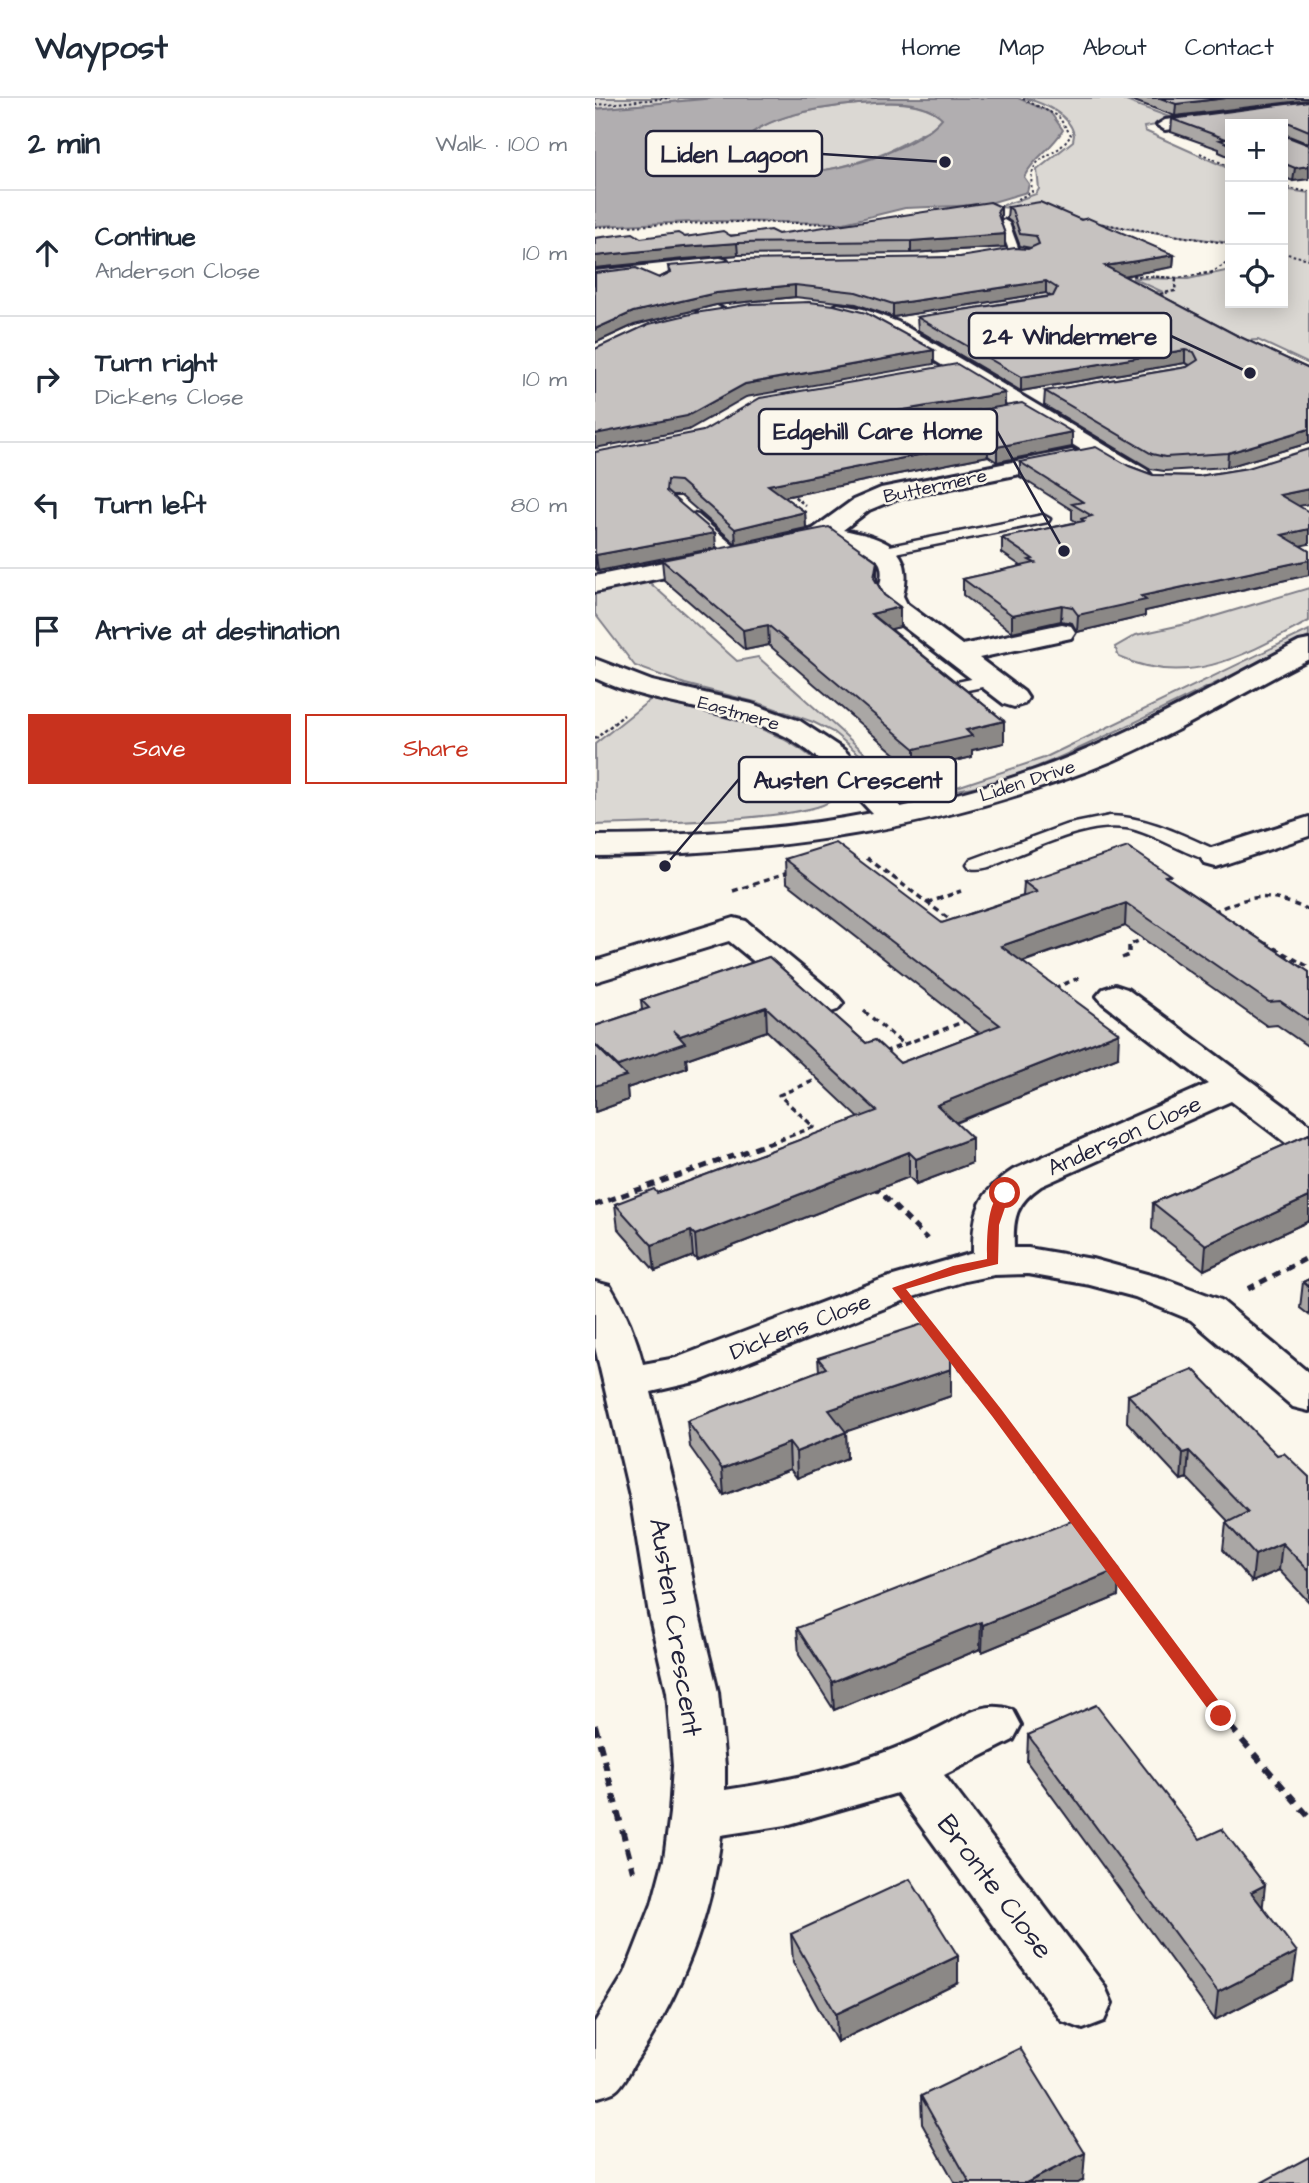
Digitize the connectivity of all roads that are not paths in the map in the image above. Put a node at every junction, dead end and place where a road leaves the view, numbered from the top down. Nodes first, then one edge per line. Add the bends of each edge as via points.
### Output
1 (1243, 98) edge
2 (1309, 106) edge
3 (1277, 110) junction
4 (1220, 118) junction
5 (1225, 120) edge
6 (1165, 125) dead end
7 (1004, 223) edge
8 (1015, 254) edge
9 (738, 264) edge
10 (639, 272) junction
11 (595, 277) edge
12 (817, 307) edge
13 (683, 321) edge
14 (918, 322) edge
15 (891, 326) junction
16 (959, 368) junction
17 (924, 374) edge
18 (1100, 452) junction
19 (1157, 481) edge
20 (681, 507) edge
21 (1043, 519) dead end
22 (828, 531) junction
23 (885, 551) junction
24 (736, 555) junction
25 (595, 584) edge
26 (1062, 632) dead end
27 (1309, 648) edge
28 (956, 655) junction
29 (595, 667) edge
30 (991, 680) junction
31 (948, 689) edge
32 (1014, 698) dead end
33 (894, 817) junction
34 (1309, 826) edge
35 (595, 846) edge
36 (1216, 857) joint
37 (977, 864) dead end
38 (595, 972) edge
39 (1102, 984) road end
40 (825, 1003) edge
41 (1235, 1086) junction
42 (1309, 1142) edge
43 (976, 1265) junction
44 (595, 1296) edge
45 (628, 1381) junction
46 (1309, 1396) edge
47 (995, 1725) dead end
48 (909, 1768) junction
49 (698, 1816) junction
50 (1083, 2003) dead end
51 (595, 2071) edge

1 - 3 street
2 - 3 street
3 - 4 street
4 - 5 street
4 - 6 street
7 - 8 lane
9 - 10 street
10 - 11 street
10 - 13 street via 728,312
12 - 15 street via 856,313
14 - 15 street
15 - 16 street
16 - 17 street
16 - 18 street
18 - 19 street
18 - 22 street, Buttermere via 888,493 862,505
20 - 24 lane
21 - 23 lane
22 - 23 street, Buttermere
22 - 24 street, Buttermere
23 - 28 street via 896,566 890,596 895,608
24 - 25 street, Buttermere
26 - 28 street
27 - 33 street, Liden Drive via 1103,754 1016,785
28 - 30 street
29 - 33 street, Eastmere via 655,690 789,726 833,753
30 - 31 lane
30 - 32 street
33 - 35 street, Liden Drive via 759,839
34 - 36 street
36 - 37 lane via 1125,822 1094,823
38 - 40 street via 734,928
39 - 41 street, Anderson Close
41 - 42 street, Anderson Close
41 - 43 street, Anderson Close via 1027,1178 1005,1193
43 - 45 street, Dickens Close via 898,1288 684,1371
43 - 46 street, Dickens Close via 1028,1261 1092,1272 1206,1310
44 - 45 street, Austen Crescent
45 - 49 street, Austen Crescent via 696,1717
47 - 48 street
48 - 49 street via 786,1803
48 - 50 street, Bronte Close
49 - 51 street, Austen Crescent via 688,1886 658,1966 621,2038

